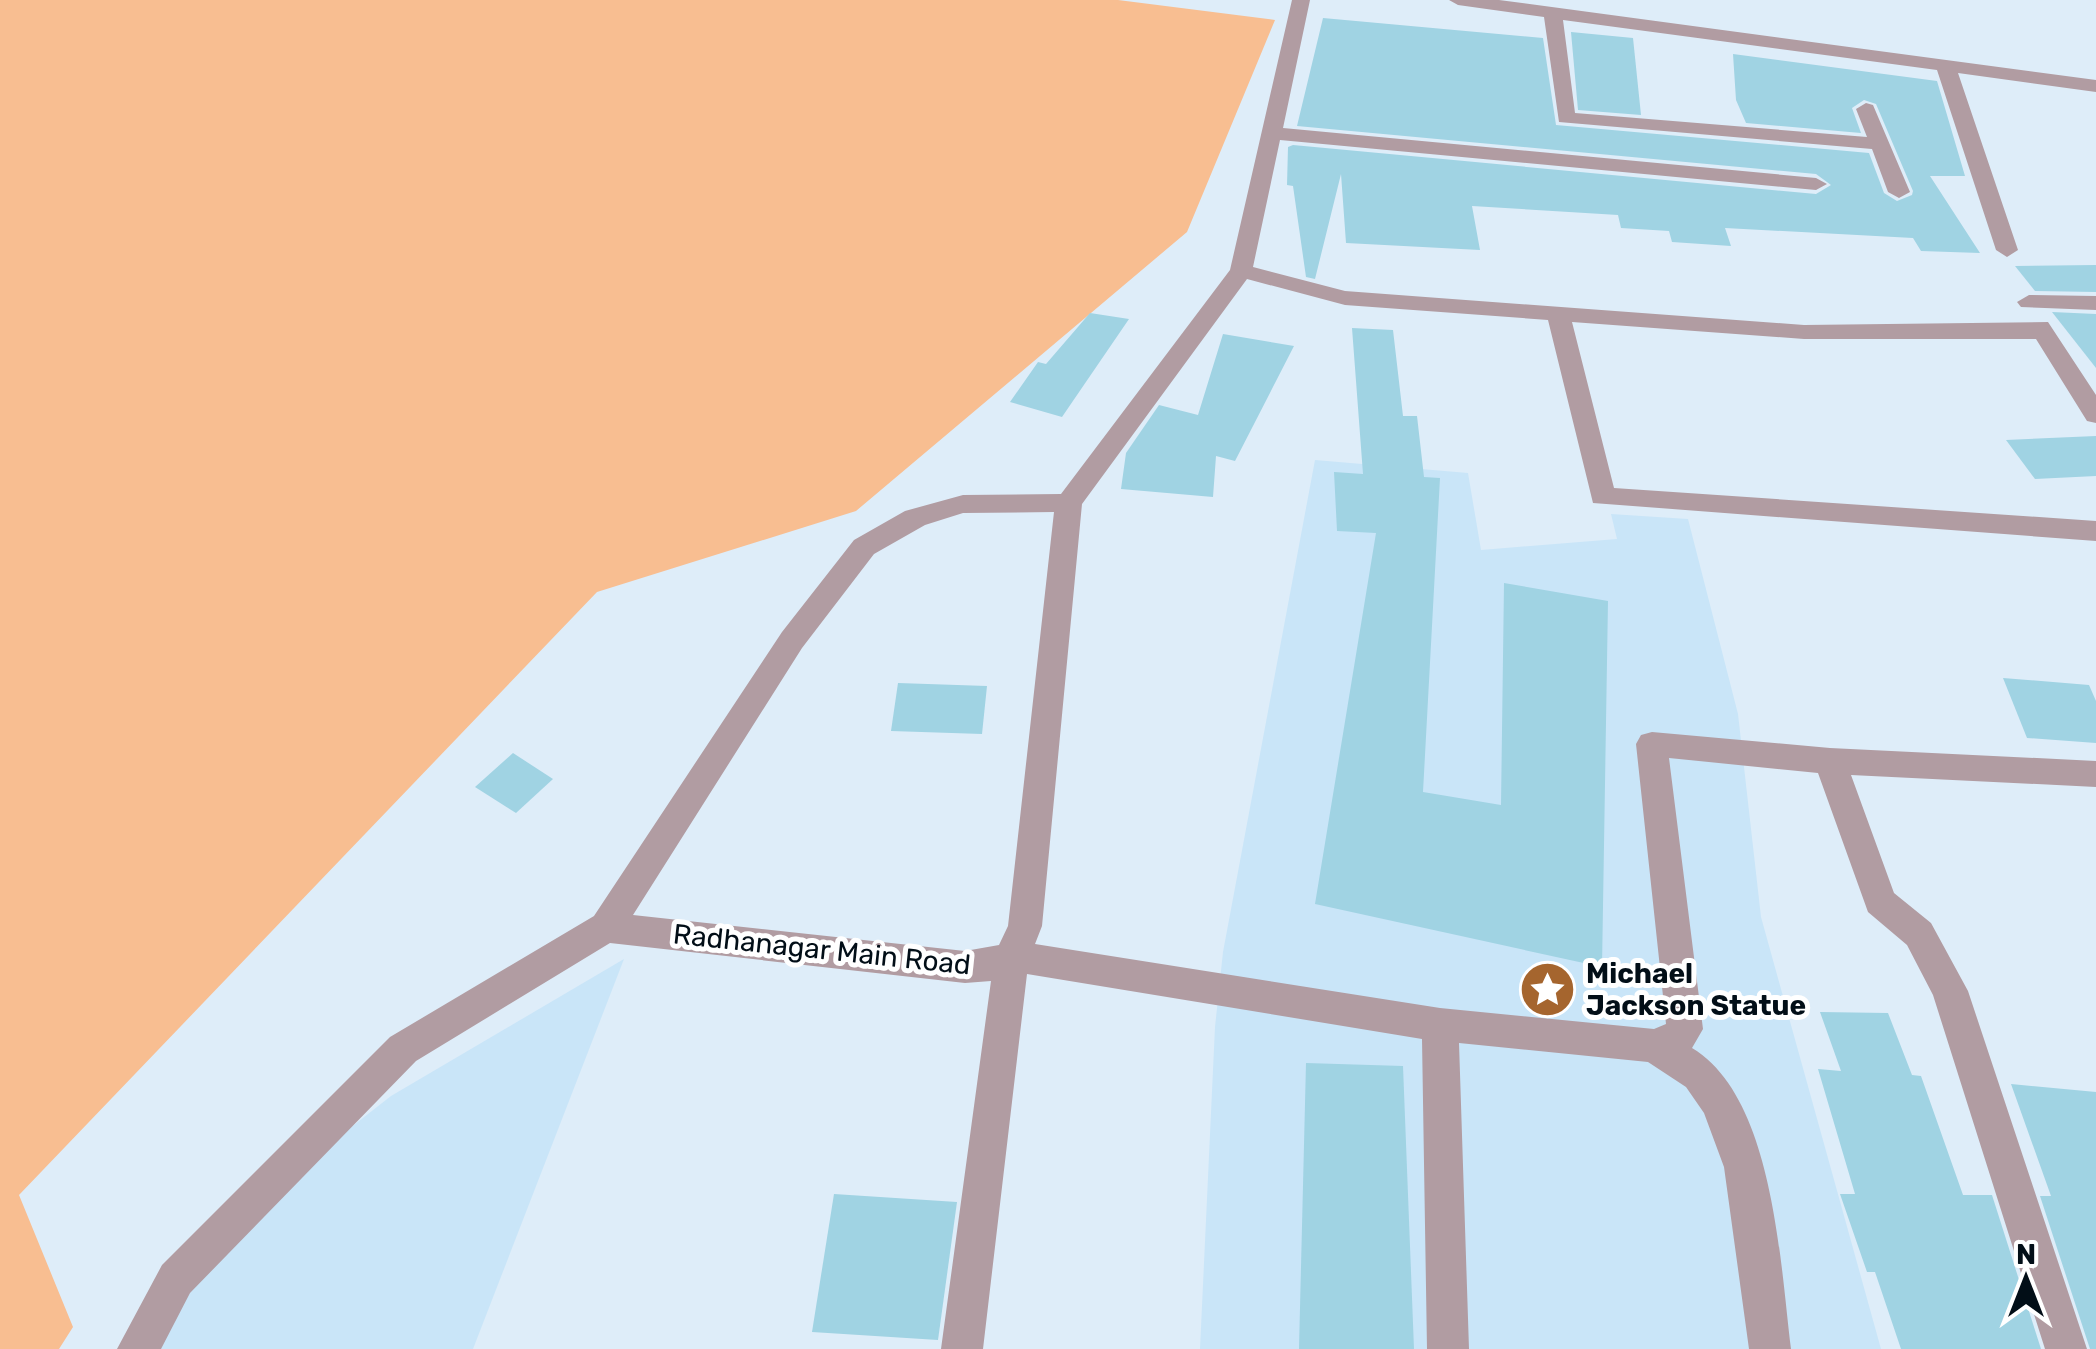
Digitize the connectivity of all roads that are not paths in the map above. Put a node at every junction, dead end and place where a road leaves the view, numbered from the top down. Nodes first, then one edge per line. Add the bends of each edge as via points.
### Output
1 (1301, 0) edge
2 (1458, 0) edge
3 (1553, 13) junction
4 (1946, 67) junction
5 (2096, 86) edge
6 (1866, 108) dead end
7 (1270, 132) junction
8 (1882, 144) junction
9 (1816, 184) dead end
10 (1899, 192) dead end
11 (2006, 250) dead end
12 (1241, 271) junction
13 (2029, 302) dead end
14 (2096, 302) edge
15 (1558, 313) junction
16 (2096, 415) edge
17 (1069, 503) junction
18 (2096, 531) edge
19 (1830, 761) junction
20 (2096, 774) edge
21 (606, 927) junction
22 (1012, 956) junction
23 (1440, 1025) junction
24 (1654, 1046) junction
25 (138, 1349) edge
26 (962, 1349) edge
27 (1448, 1349) edge
28 (1770, 1349) edge
29 (2066, 1349) edge

1 - 7 street
2 - 3 street
3 - 4 street
3 - 8 street via 1566,118
4 - 5 street
4 - 11 street
6 - 8 street
7 - 9 street
7 - 12 street
8 - 10 street
12 - 15 street via 1346,298
12 - 17 street
13 - 14 street
15 - 16 street via 1804,332 2040,327
15 - 18 street via 1602,496
17 - 21 street via 964,504 915,518 864,546 792,640
17 - 22 street, Radhanagar Main Road via 1025,926
19 - 20 street
19 - 24 street via 1652,744 1685,1029
19 - 29 street via 1880,902 1919,934 1950,991
21 - 22 street, Radhanagar Main Road via 966,968
21 - 25 street via 403,1048 176,1279
22 - 23 street
22 - 26 street
23 - 24 street
23 - 27 street
24 - 28 street via 1698,1074 1724,1110 1744,1165

